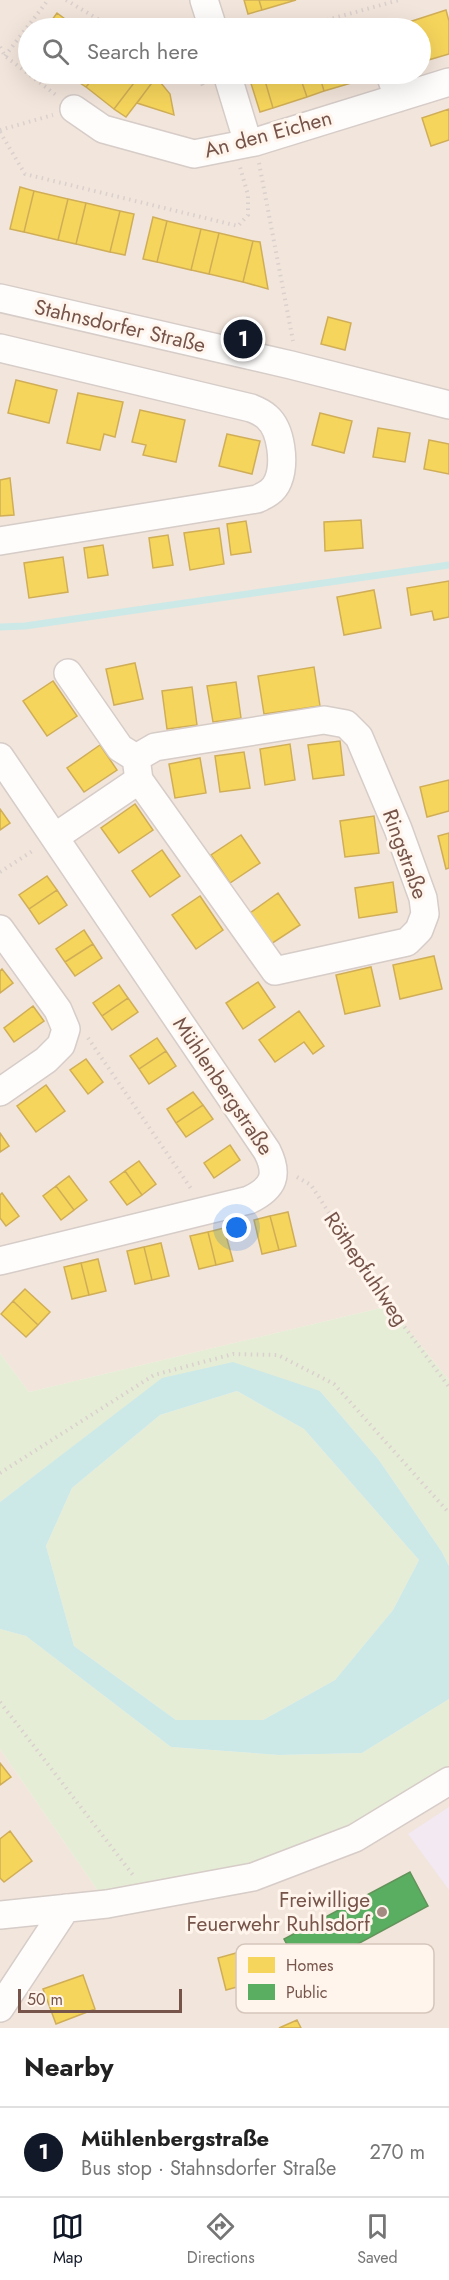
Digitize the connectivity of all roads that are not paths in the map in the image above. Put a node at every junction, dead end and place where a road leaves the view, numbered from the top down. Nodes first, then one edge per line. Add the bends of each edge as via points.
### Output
1 (204, 0) edge
2 (210, 18) edge
3 (449, 82) edge
4 (431, 83) edge
5 (230, 84) edge
6 (422, 84) edge
7 (394, 86) edge
8 (74, 109) road end
9 (246, 144) junction
10 (0, 298) edge
11 (0, 348) edge
12 (449, 405) edge
13 (0, 541) edge
14 (68, 673) dead end
15 (0, 757) edge
16 (138, 769) junction
17 (55, 837) junction
18 (0, 929) edge
19 (0, 1092) edge
20 (0, 1261) edge
21 (449, 1781) edge
22 (66, 1908) junction
23 (0, 1915) edge
24 (0, 2008) edge

1 - 2 street
3 - 4 street, An den Eichen
5 - 9 street
6 - 7 street, An den Eichen
7 - 9 street, An den Eichen
8 - 9 street, An den Eichen via 103,129 194,154
10 - 12 street, Stahnsdorfer Straße
11 - 13 street via 251,408 274,425 279,437 281,470 278,483 269,494 257,499
14 - 16 street, Ringstraße
15 - 17 street, Mühlenbergstraße
16 - 16 street, Ringstraße via 155,747 324,720 346,724 359,737 423,898 425,914 419,930 407,942 275,971
16 - 17 street, Ringstraße
17 - 20 street, Mühlenbergstraße via 267,1150 273,1163 273,1179 264,1193 249,1200
18 - 19 street via 58,1010 66,1029 62,1045
21 - 22 street via 355,1838 253,1876 149,1897
22 - 23 street
22 - 24 street

